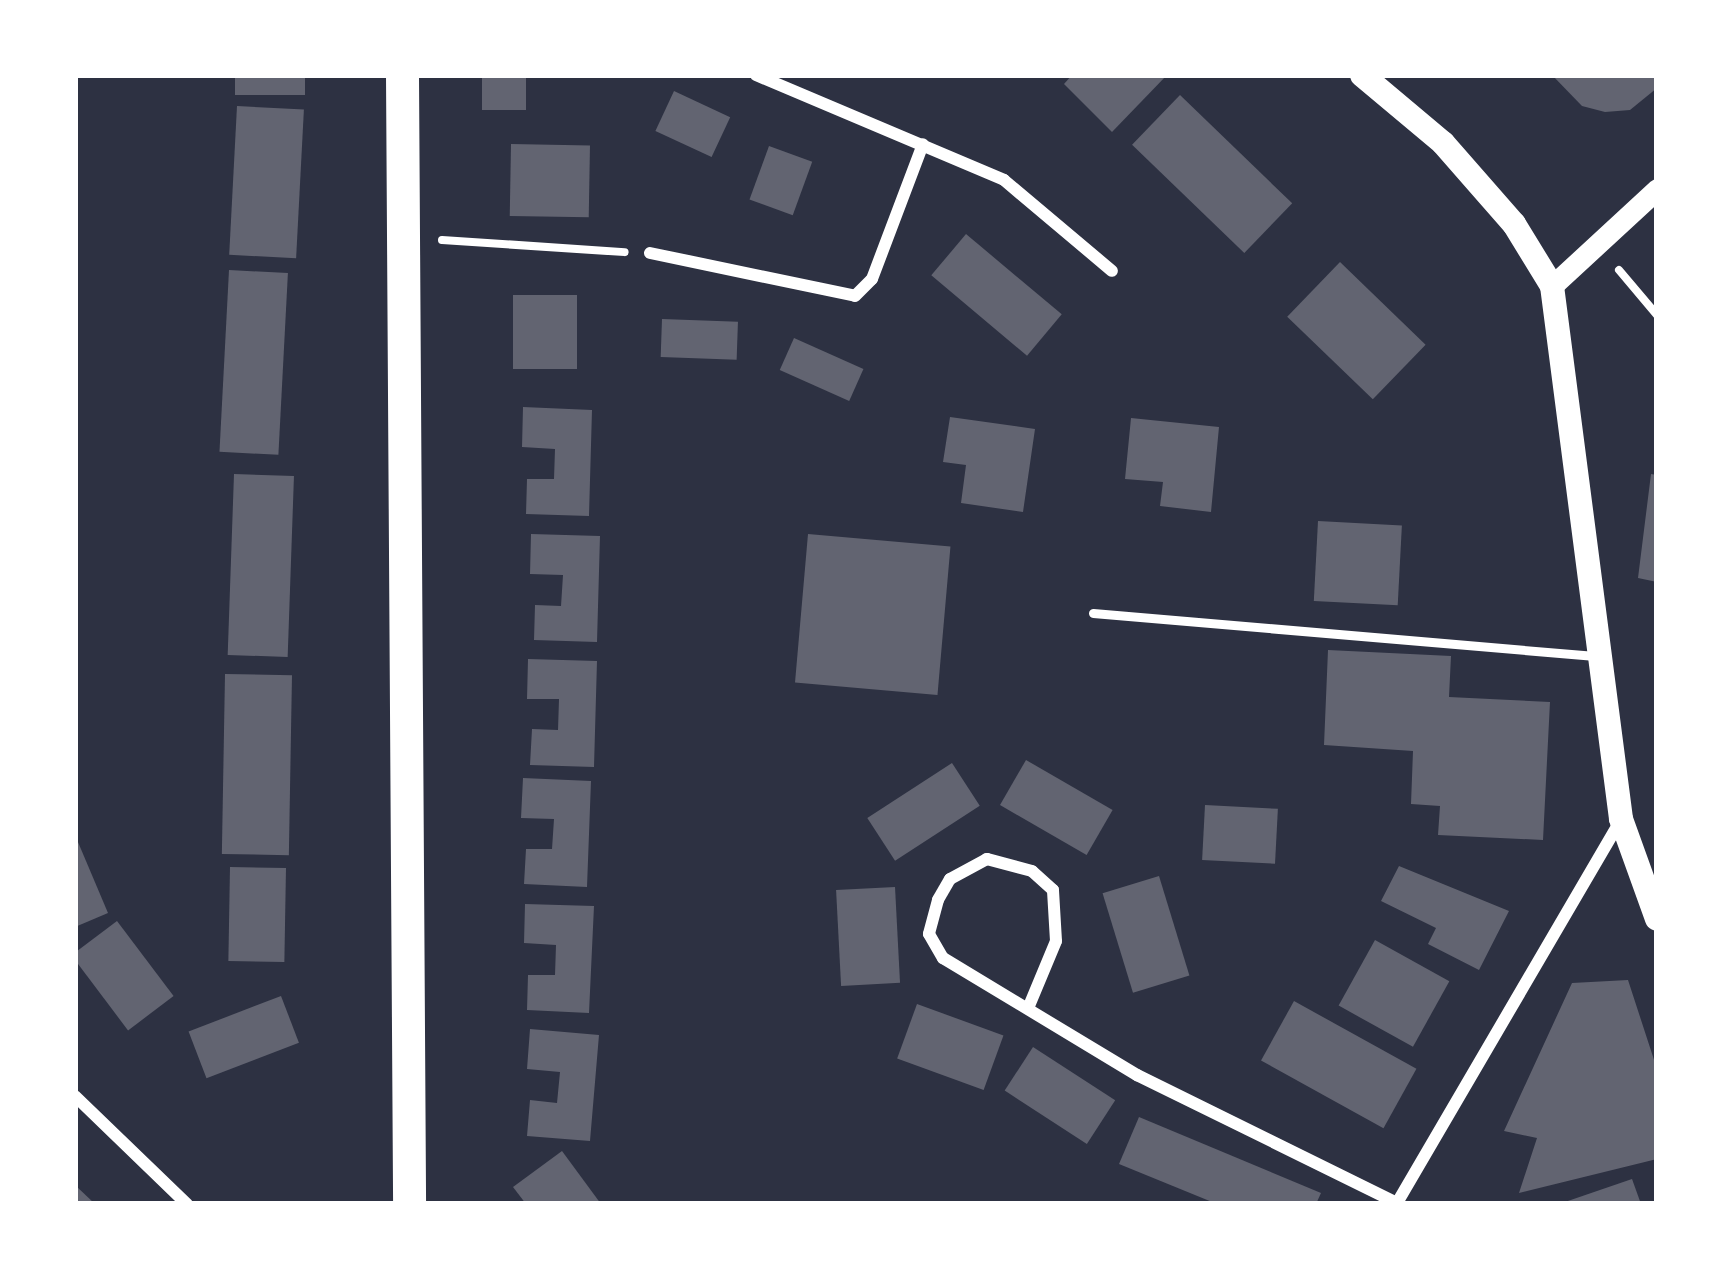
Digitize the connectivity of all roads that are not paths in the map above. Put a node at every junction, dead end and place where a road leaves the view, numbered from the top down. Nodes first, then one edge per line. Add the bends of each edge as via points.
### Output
1 (402, 75) edge
2 (756, 75) edge
3 (1362, 75) edge
4 (922, 144) junction
5 (1657, 189) edge
6 (650, 253) road end
7 (1112, 271) dead end
8 (1552, 286) junction
9 (1093, 613) dead end
10 (1600, 656) junction
11 (1621, 819) junction
12 (1657, 919) edge
13 (1029, 1006) junction
14 (75, 1096) edge
15 (1397, 1203) edge
16 (187, 1204) edge
17 (409, 1204) edge

1 - 17 highway
2 - 4 street
3 - 8 main road via 1443,143 1514,224
4 - 6 street via 872,279 854,296
4 - 7 street via 1032,198
5 - 8 street
8 - 10 main road
9 - 10 lane
10 - 11 main road
11 - 12 main road
11 - 15 street
13 - 13 street via 1048,970 1059,914 1053,890 1033,871 987,859 950,879 929,934 943,958
13 - 15 street via 1137,1075
14 - 16 street

